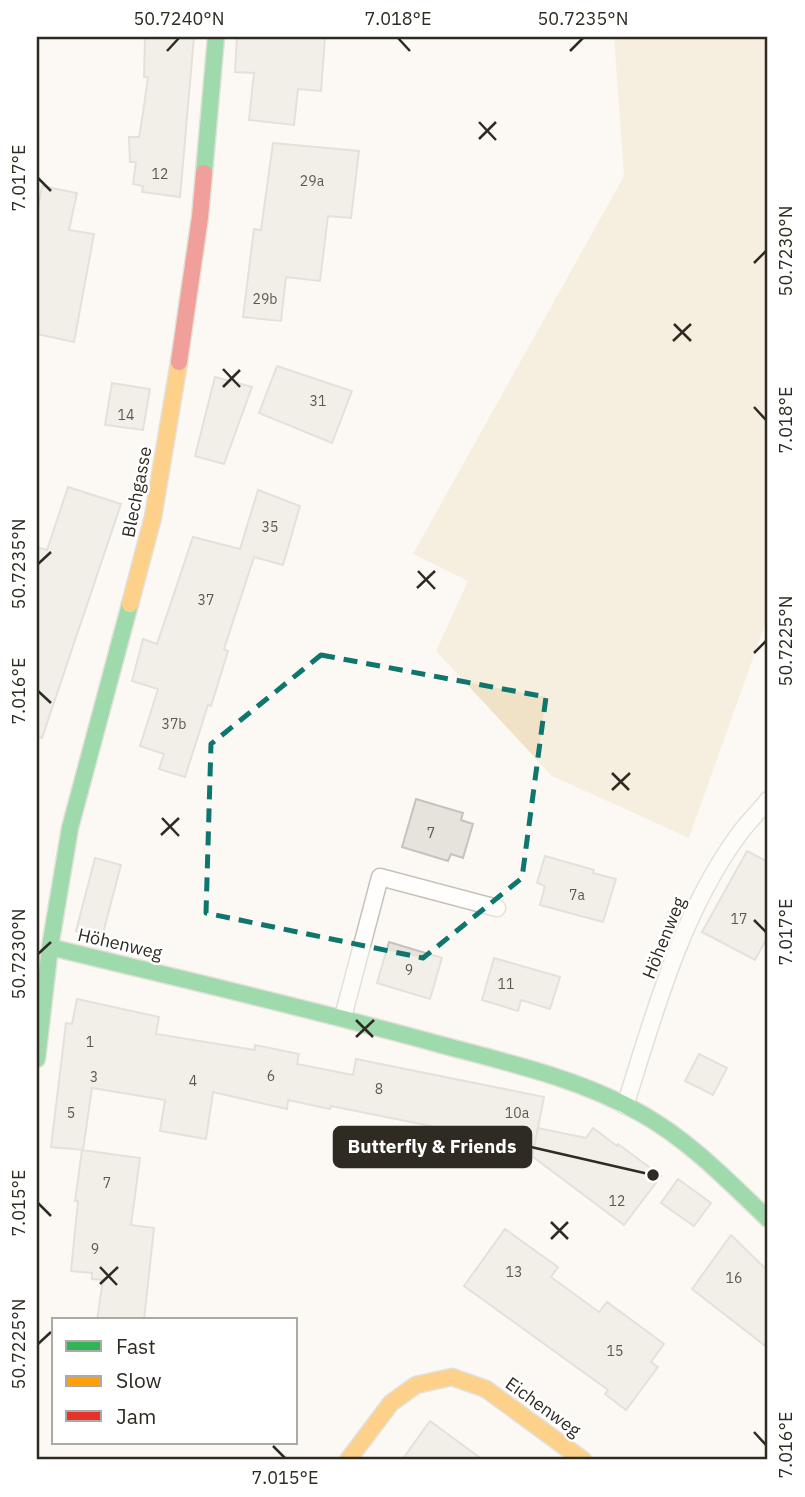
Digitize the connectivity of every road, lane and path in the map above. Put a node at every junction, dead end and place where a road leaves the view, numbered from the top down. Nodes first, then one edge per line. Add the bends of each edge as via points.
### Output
1 (216, 37) edge
2 (768, 800) edge
3 (496, 908) dead end
4 (50, 947) junction
5 (343, 1017) junction
6 (37, 1059) edge
7 (625, 1106) junction
8 (768, 1219) edge
9 (348, 1460) edge
10 (583, 1460) edge

1 - 4 street, Blechgasse via 200,217 164,460 70,828
2 - 7 lane, Höhenweg via 712,876 683,934
3 - 5 lane via 380,877
4 - 5 street, Höhenweg
4 - 6 street, Blechgasse
5 - 7 street, Höhenweg via 564,1080
7 - 8 street, Höhenweg via 665,1128
9 - 10 street, Eichenweg via 391,1403 416,1385 452,1377 486,1389

